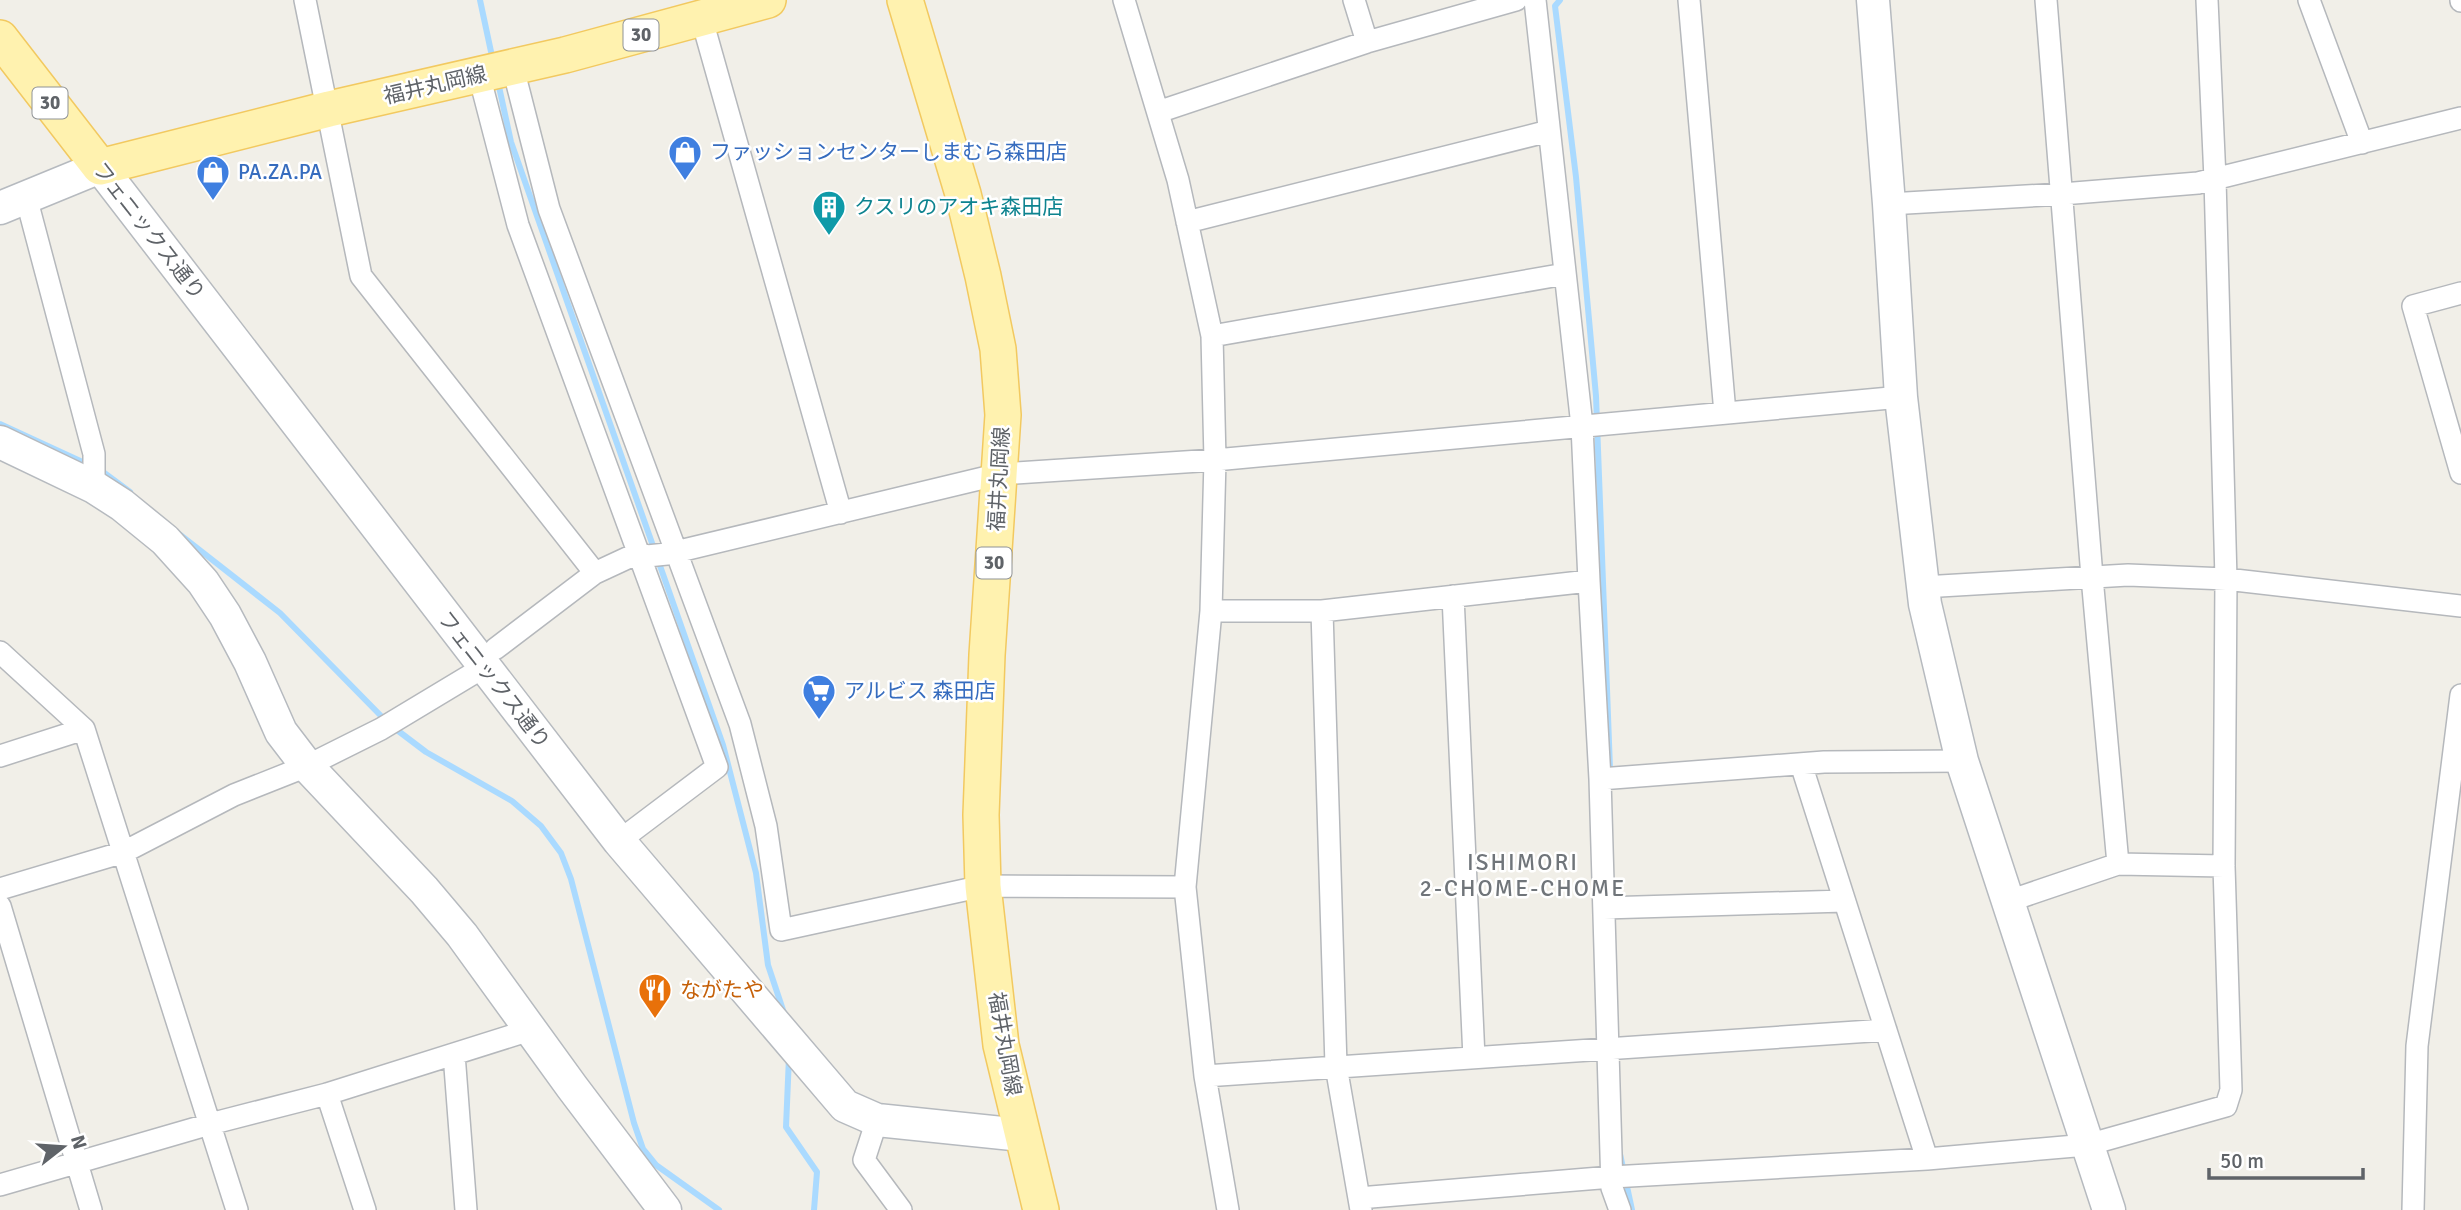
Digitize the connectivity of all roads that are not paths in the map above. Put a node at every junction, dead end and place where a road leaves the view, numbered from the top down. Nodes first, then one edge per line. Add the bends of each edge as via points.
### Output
1 (305, 0) edge
2 (768, 0) edge
3 (905, 0) edge
4 (1124, 0) edge
5 (1354, 0) edge
6 (1516, 0) edge
7 (1535, 0) edge
8 (1689, 0) edge
9 (1872, 0) edge
10 (2046, 0) edge
11 (2207, 0) edge
12 (2309, 0) edge
13 (702, 20) junction
14 (0, 38) edge
15 (1367, 42) junction
16 (513, 68) junction
17 (479, 75) junction
18 (329, 109) junction
19 (1158, 112) junction
20 (2461, 118) edge
21 (1549, 131) junction
22 (2362, 143) junction
23 (100, 167) junction
24 (2215, 179) junction
25 (2062, 194) junction
26 (13, 202) edge
27 (1889, 204) junction
28 (1187, 222) junction
29 (1565, 274) junction
30 (2461, 293) edge
31 (1212, 336) junction
32 (1901, 397) junction
33 (1726, 413) junction
34 (1582, 426) junction
35 (0, 442) edge
36 (1215, 460) junction
37 (2461, 473) edge
38 (1000, 474) junction
39 (94, 487) junction
40 (841, 513) junction
41 (657, 554) junction
42 (595, 573) junction
43 (2092, 577) junction
44 (2226, 579) junction
45 (1589, 581) junction
46 (1923, 587) junction
47 (1453, 596) junction
48 (2461, 606) edge
49 (1211, 611) junction
50 (1322, 611) junction
51 (0, 652) edge
52 (489, 658) junction
53 (2461, 695) edge
54 (84, 729) junction
55 (0, 756) edge
56 (1962, 761) junction
57 (1801, 764) junction
58 (307, 766) junction
59 (1600, 779) junction
60 (619, 841) junction
61 (124, 852) junction
62 (2118, 864) junction
63 (2224, 866) junction
64 (983, 886) junction
65 (1185, 887) junction
66 (0, 889) edge
67 (1844, 901) junction
68 (2009, 901) junction
69 (0, 906) edge
70 (1604, 908) junction
71 (530, 1030) junction
72 (1886, 1030) junction
73 (1609, 1050) junction
74 (454, 1054) junction
75 (1474, 1058) junction
76 (1336, 1066) junction
77 (1205, 1076) junction
78 (327, 1094) junction
79 (877, 1120) junction
80 (211, 1124) junction
81 (1022, 1135) junction
82 (2088, 1145) junction
83 (1927, 1159) junction
84 (76, 1164) junction
85 (1612, 1177) junction
86 (0, 1185) edge
87 (1360, 1204) edge
88 (91, 1210) edge
89 (237, 1210) edge
90 (365, 1210) edge
91 (466, 1210) edge
92 (665, 1210) edge
93 (901, 1210) edge
94 (1041, 1210) edge
95 (1228, 1210) edge
96 (1620, 1210) edge
97 (2109, 1210) edge
98 (2413, 1210) edge

1 - 18 street
2 - 13 main road, 福井丸岡線 / 30
3 - 38 main road, 福井丸岡線 / 30 via 984,276 998,349 1003,415
4 - 19 street
5 - 15 street
6 - 15 street
7 - 21 street
8 - 33 street
9 - 27 street
10 - 25 street
11 - 24 street
12 - 22 street
13 - 16 main road, 福井丸岡線 / 30
13 - 40 street
14 - 23 main road, フェニックス通り / 30
15 - 19 street
16 - 17 main road, 福井丸岡線 / 30
16 - 41 street via 549,209
17 - 18 main road, 福井丸岡線 / 30
17 - 41 street via 518,225
18 - 23 main road, 福井丸岡線 / 30
18 - 42 street via 361,276
19 - 28 street
20 - 22 street
21 - 28 street
21 - 29 street
22 - 24 street
23 - 26 street
23 - 52 street, フェニックス通り
24 - 25 street
24 - 44 street
25 - 27 street
25 - 43 street
26 - 39 street via 94,454
27 - 32 street
28 - 31 street
29 - 31 street
29 - 34 street
30 - 37 street via 2413,306
31 - 36 street
32 - 33 street
32 - 46 street
33 - 34 street
34 - 36 street
34 - 45 street
35 - 39 street
36 - 38 street
36 - 49 street
38 - 40 street
38 - 64 main road, 福井丸岡線 / 30 via 987,655
39 - 58 street via 165,540 203,582 250,662 281,732
40 - 41 street
41 - 42 street
41 - 60 street via 718,767
41 - 64 street via 740,724 766,826 781,930
42 - 52 street
43 - 44 street
43 - 46 street
43 - 62 street
44 - 48 street
44 - 63 street
45 - 47 street
45 - 59 street
46 - 56 street
47 - 50 street
47 - 75 street
49 - 50 street
49 - 65 street
50 - 76 street
51 - 54 street
52 - 58 street via 381,729
52 - 60 street, フェニックス通り
53 - 98 street via 2417,1046
54 - 55 street
54 - 61 street
56 - 57 street
56 - 68 street
57 - 59 street
57 - 67 street
58 - 61 street via 234,795
58 - 71 street via 424,890
59 - 70 street
60 - 79 street, フェニックス通り via 845,1106
61 - 66 street
61 - 80 street
62 - 63 street
62 - 68 street
63 - 82 street via 2231,1090 2226,1106
64 - 65 street
64 - 81 main road, 福井丸岡線 / 30 via 1001,1045
65 - 77 street
67 - 70 street
67 - 72 street
68 - 82 street
69 - 84 street
70 - 73 street
71 - 74 street
71 - 92 street
72 - 73 street
72 - 83 street
73 - 75 street
73 - 85 street
74 - 78 street
74 - 91 street
75 - 76 street
76 - 77 street
76 - 87 street
77 - 95 street
78 - 80 street
78 - 90 street
79 - 81 street, フェニックス通り
79 - 93 street via 864,1160
80 - 84 street
80 - 89 street
81 - 94 main road, 30
82 - 83 street
82 - 97 street
83 - 85 street
84 - 86 street
84 - 88 street
85 - 87 street
85 - 96 street

